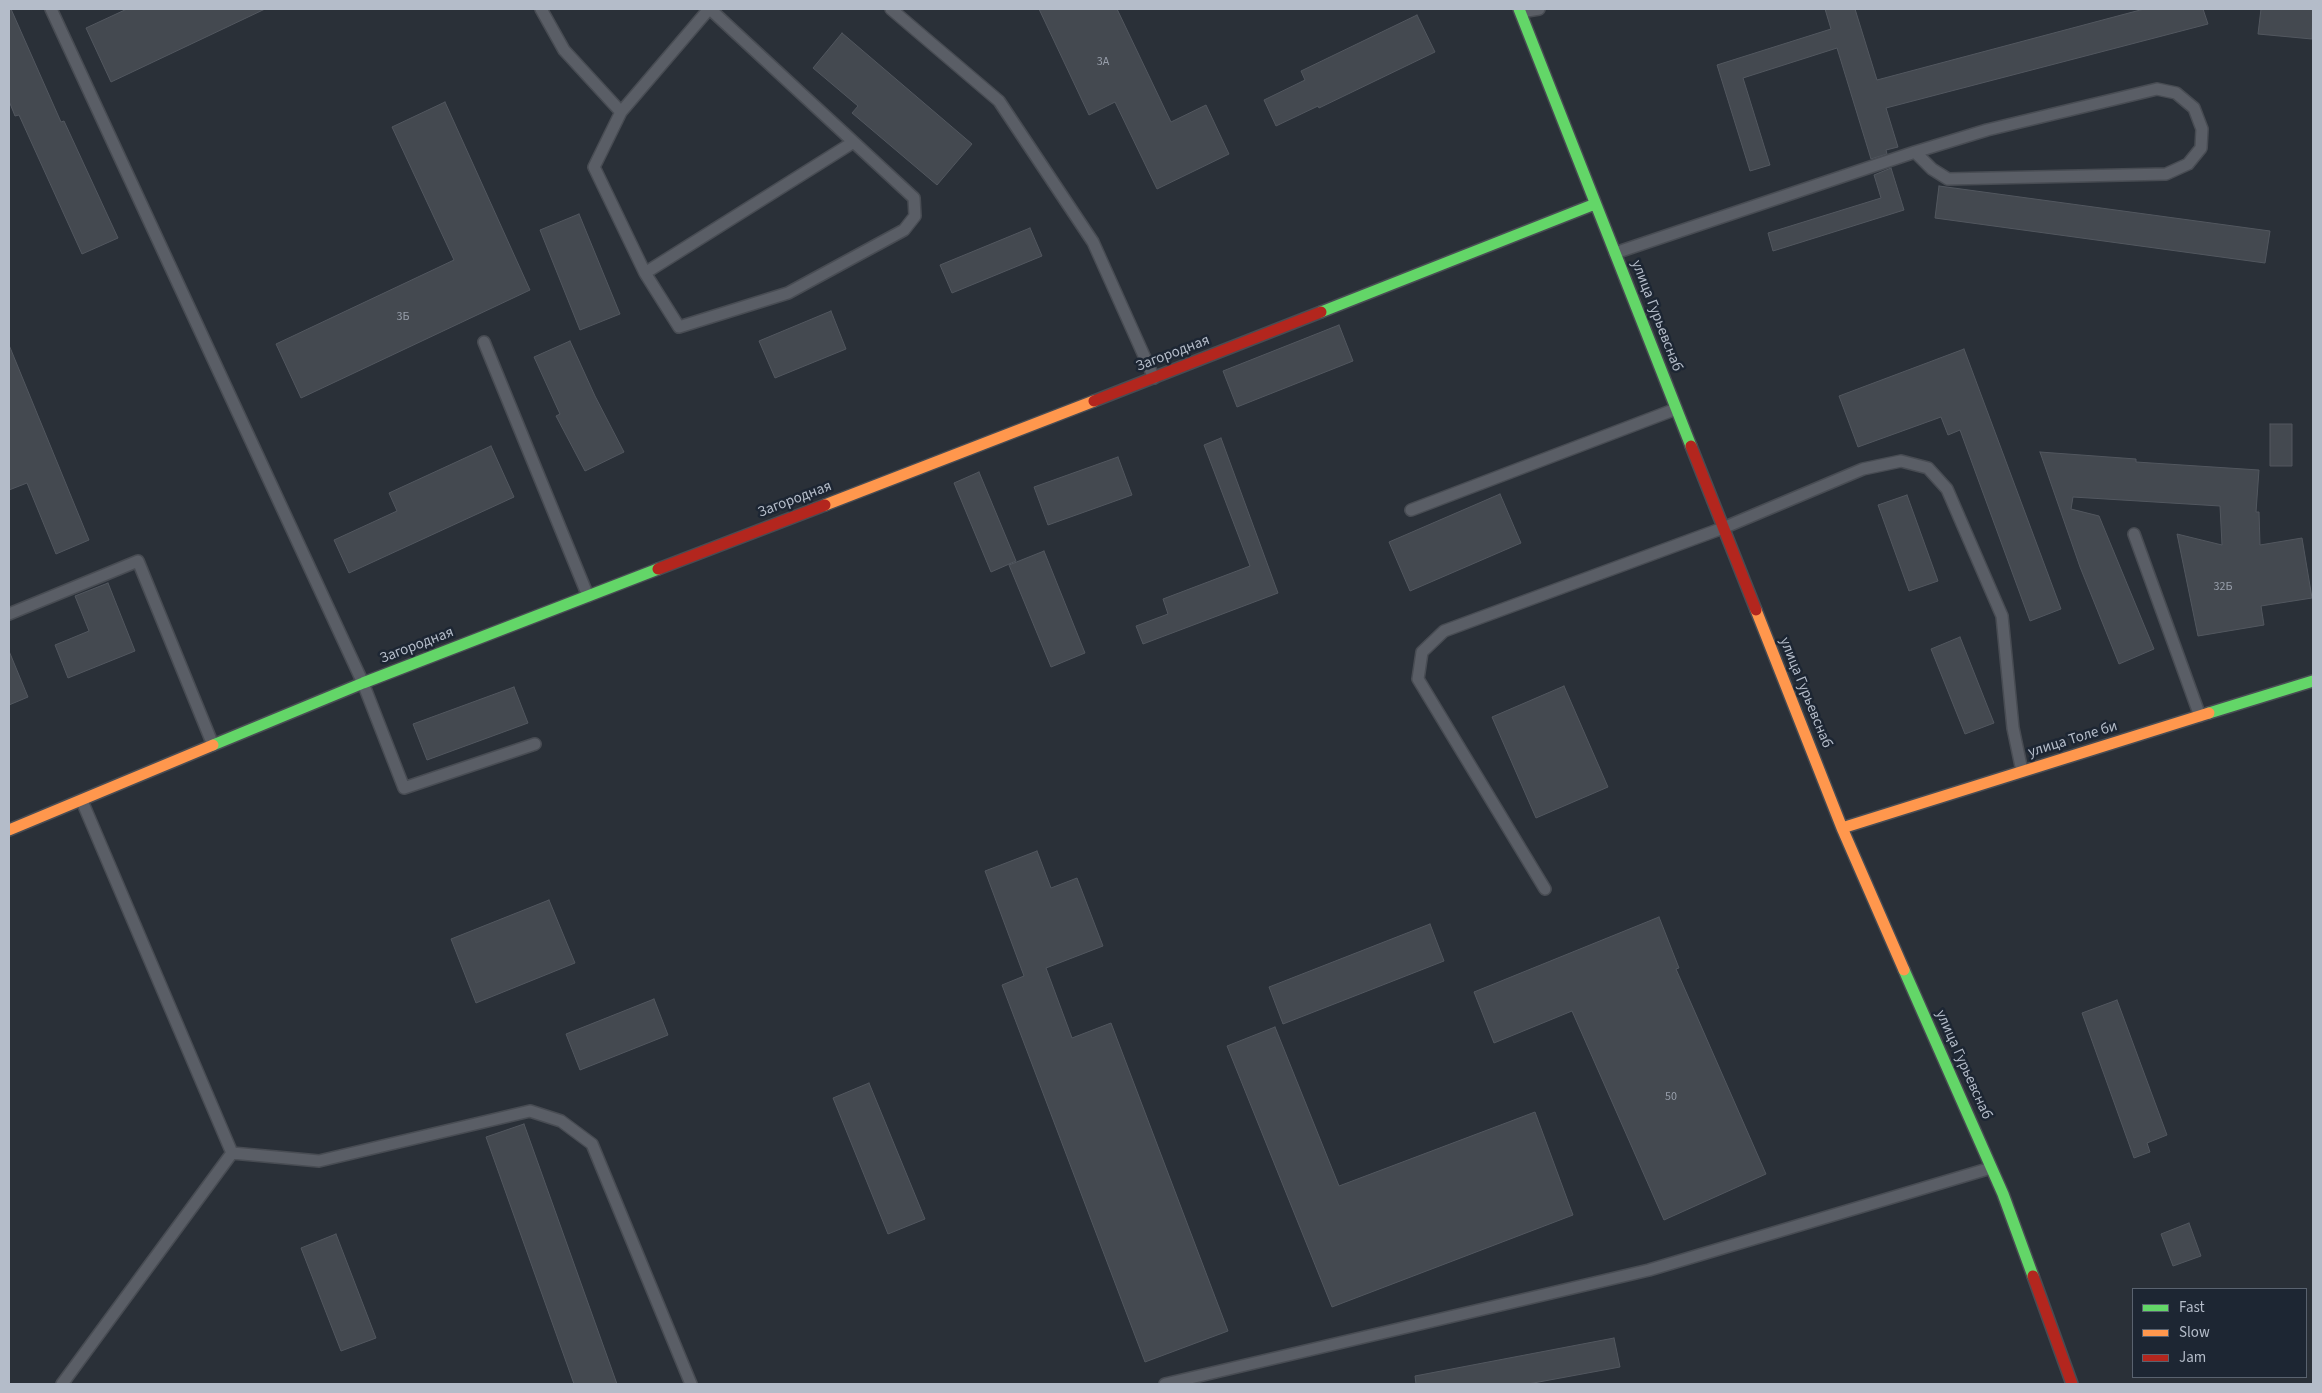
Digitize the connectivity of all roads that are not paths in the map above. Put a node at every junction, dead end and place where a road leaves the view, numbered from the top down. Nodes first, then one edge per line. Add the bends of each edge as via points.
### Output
1 (51, 9) edge
2 (540, 9) edge
3 (709, 9) edge
4 (891, 9) edge
5 (1539, 9) edge
6 (1520, 10) edge
7 (621, 112) junction
8 (852, 143) junction
9 (1915, 152) junction
10 (1594, 204) junction
11 (1615, 253) junction
12 (645, 273) junction
13 (484, 342) dead end
14 (1154, 378) junction
15 (1676, 409) junction
16 (1411, 510) dead end
17 (1723, 528) junction
18 (2134, 534) dead end
19 (588, 596) junction
20 (9, 614) edge
21 (2313, 681) edge
22 (363, 683) junction
23 (2200, 716) junction
24 (535, 744) dead end
25 (214, 747) junction
26 (2022, 771) junction
27 (82, 801) junction
28 (1842, 828) junction
29 (9, 830) edge
30 (1545, 889) dead end
31 (232, 1153) junction
32 (1991, 1168) junction
33 (62, 1384) edge
34 (691, 1384) edge
35 (1165, 1384) edge
36 (2072, 1384) edge

1 - 22 lane
2 - 7 lane via 564,50
3 - 7 lane
3 - 8 lane
4 - 14 lane via 999,102 1093,242
5 - 6 lane
6 - 10 street, улица Гурьевснаб
7 - 12 lane via 594,167
8 - 12 lane
8 - 12 lane via 914,198 915,216 904,230 788,293 679,327
9 - 9 lane via 1986,130 2157,89 2176,93 2194,108 2202,128 2201,148 2188,164 2166,174 1948,179
9 - 11 lane
10 - 11 street, улица Гурьевснаб
10 - 14 street, Загородная
11 - 15 street, улица Гурьевснаб
13 - 19 lane
14 - 19 street, Загородная
15 - 16 lane
15 - 17 street, улица Гурьевснаб
17 - 26 lane via 1864,469 1901,462 1928,468 1947,490 2002,616 2013,728
17 - 28 street, улица Гурьевснаб
17 - 30 lane via 1444,631 1422,652 1418,679
18 - 23 lane
19 - 22 street, Загородная
20 - 25 lane via 138,561
21 - 23 street, улица Толе би
22 - 24 lane via 404,788
22 - 25 street, Загородная
23 - 26 street, улица Толе би
25 - 27 street, Загородная
26 - 28 street, улица Толе би
27 - 29 street, Загородная
27 - 31 lane
28 - 32 street, улица Гурьевснаб
31 - 33 lane
31 - 34 lane via 319,1161 530,1111 561,1121 592,1144
32 - 35 lane via 1649,1270
32 - 36 street, улица Гурьевснаб

